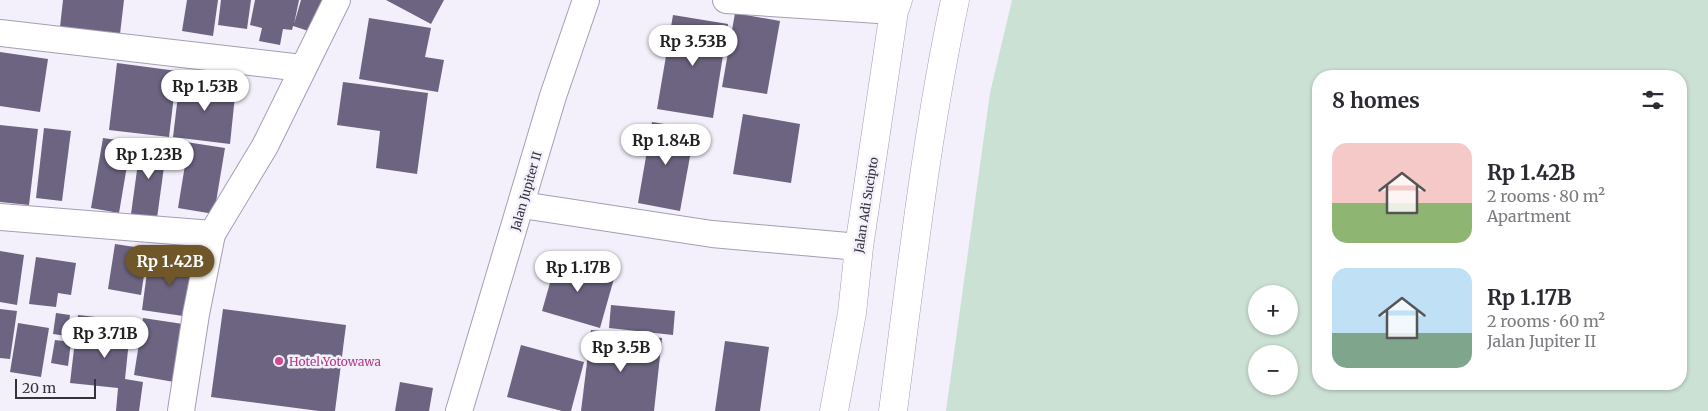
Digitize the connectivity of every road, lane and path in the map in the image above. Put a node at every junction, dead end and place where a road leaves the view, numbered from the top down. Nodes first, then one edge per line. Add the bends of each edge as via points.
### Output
1 (338, 0) edge
2 (586, 0) edge
3 (726, 0) edge
4 (955, 0) edge
5 (896, 6) edge
6 (0, 33) edge
7 (302, 68) junction
8 (522, 205) junction
9 (0, 217) edge
10 (212, 234) junction
11 (859, 247) junction
12 (181, 411) edge
13 (459, 411) edge
14 (834, 411) edge
15 (893, 411) edge

1 - 7 street
2 - 8 street, Jalan Jupiter II
3 - 5 street
4 - 15 highway via 921,198
5 - 11 highway, Jalan Adi Sucipto
6 - 7 street
7 - 10 street via 265,146
8 - 11 street via 712,234
8 - 13 street, Jalan Jupiter II
9 - 10 street
10 - 12 street
11 - 14 highway, Jalan Adi Sucipto via 852,313

